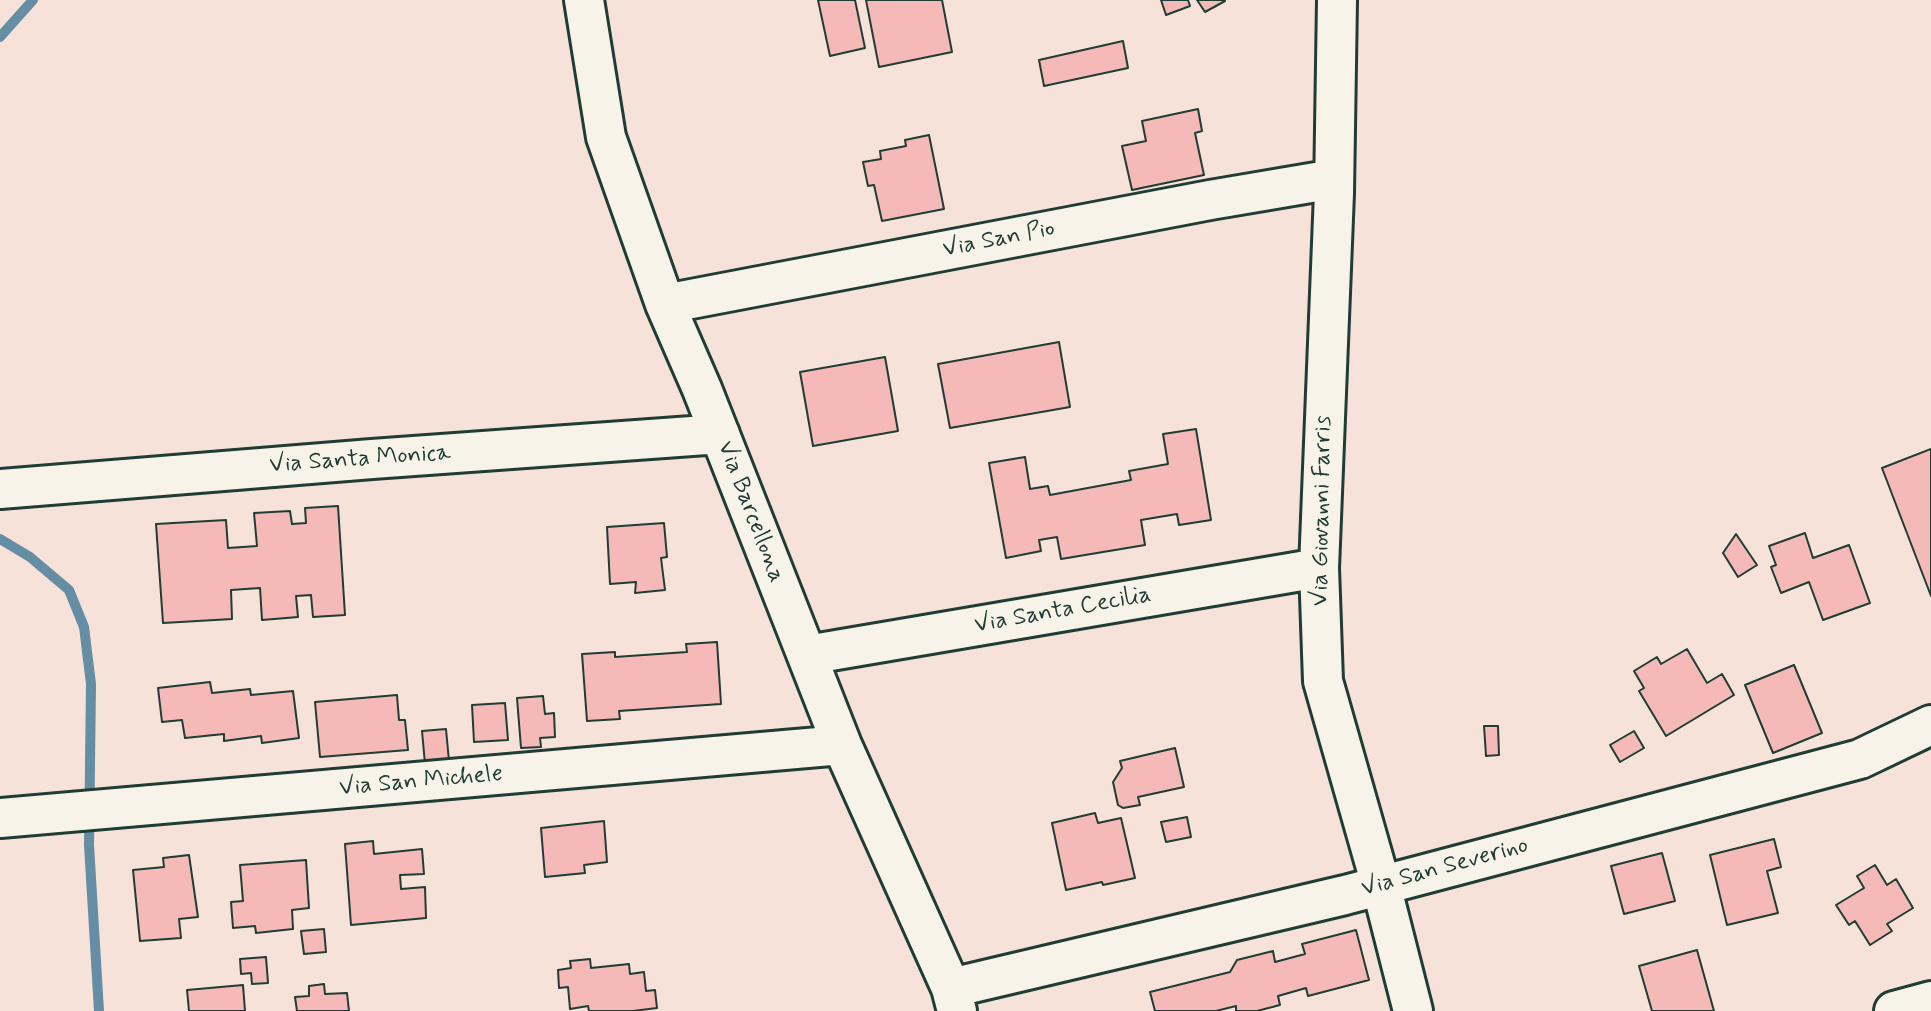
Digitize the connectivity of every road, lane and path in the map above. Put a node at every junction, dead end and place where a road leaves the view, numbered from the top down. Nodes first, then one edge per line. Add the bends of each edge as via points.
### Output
1 (584, 0) edge
2 (1337, 0) edge
3 (1334, 179) junction
4 (665, 304) junction
5 (720, 435) junction
6 (0, 489) edge
7 (1319, 568) junction
8 (807, 655) junction
9 (1931, 725) edge
10 (842, 745) junction
11 (0, 818) edge
12 (1381, 885) junction
13 (954, 999) edge
14 (1931, 1001) edge
15 (1413, 1011) edge
16 (1894, 1011) edge

1 - 4 street, Via Barcellona via 606,137
2 - 3 street, Via Giovanni Farris
3 - 4 street, Via San Pio
3 - 7 street, Via Giovanni Farris
4 - 5 street, Via Barcellona
5 - 6 street, Via Santa Monica
5 - 8 street, Via Barcellona
7 - 8 street, Via Santa Cecilia
7 - 12 street, Via Giovanni Farris via 1323,681
8 - 10 street, Via Barcellona
9 - 12 street, Via San Severino via 1860,759
10 - 11 street, Via San Michele
10 - 13 street, Via Barcellona
12 - 13 street, Via San Severino
12 - 15 street, Via Giovanni Farris
14 - 16 street

